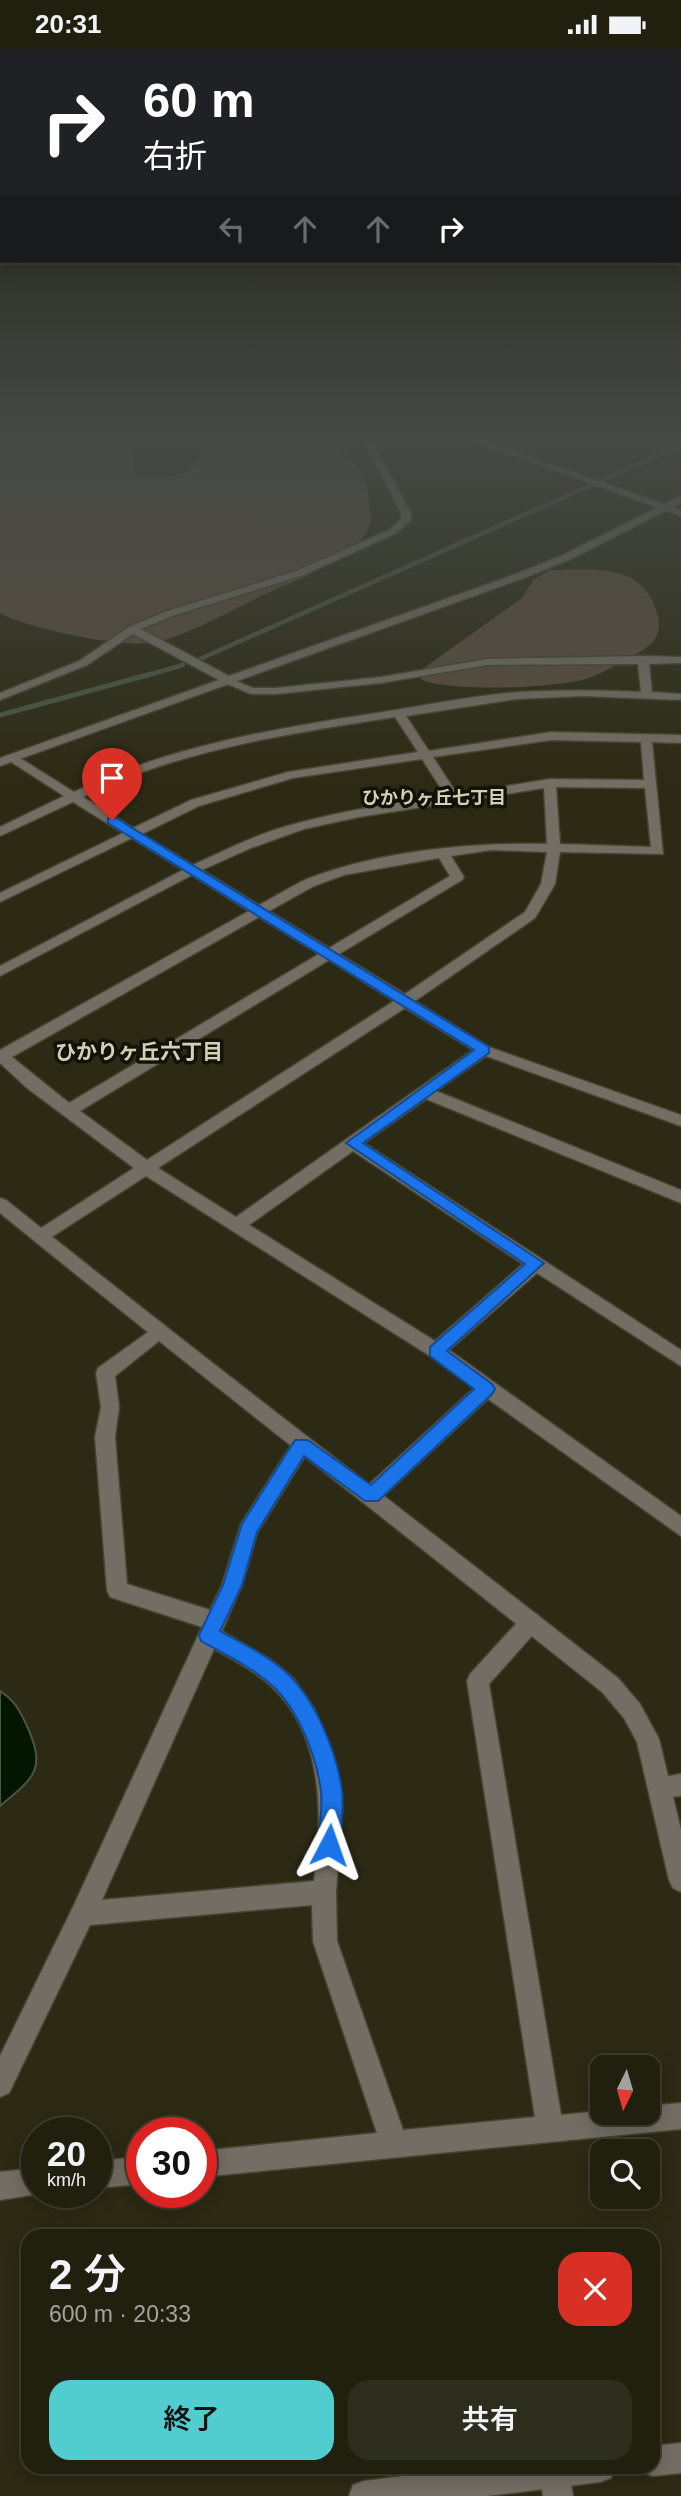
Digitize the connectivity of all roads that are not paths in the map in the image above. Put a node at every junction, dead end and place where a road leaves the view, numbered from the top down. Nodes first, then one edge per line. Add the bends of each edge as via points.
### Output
1 (339, 555) edge
2 (564, 555) edge
3 (133, 629) junction
4 (643, 659) junction
5 (681, 660) edge
6 (228, 680) junction
7 (647, 695) junction
8 (0, 697) edge
9 (681, 697) edge
10 (398, 713) junction
11 (646, 737) junction
12 (681, 739) edge
13 (424, 754) junction
14 (6, 760) edge
15 (550, 783) junction
16 (651, 784) junction
17 (73, 797) junction
18 (454, 798) junction
19 (0, 832) edge
20 (132, 832) junction
21 (553, 849) junction
22 (443, 853) junction
23 (192, 870) junction
24 (0, 898) edge
25 (258, 911) junction
26 (330, 954) junction
27 (0, 972) edge
28 (405, 1001) junction
29 (484, 1050) junction
30 (1, 1056) edge
31 (425, 1093) junction
32 (68, 1111) junction
33 (681, 1121) edge
34 (353, 1143) junction
35 (146, 1168) junction
36 (681, 1196) edge
37 (3, 1210) edge
38 (236, 1225) junction
39 (41, 1235) junction
40 (537, 1263) junction
41 (158, 1332) junction
42 (436, 1351) junction
43 (681, 1359) edge
44 (486, 1389) junction
45 (302, 1445) junction
46 (371, 1496) junction
47 (681, 1527) edge
48 (531, 1622) junction
49 (211, 1628) junction
50 (670, 1786) edge
51 (681, 1880) edge
52 (324, 1892) junction
53 (83, 1914) junction
54 (0, 2084) edge
55 (681, 2116) edge
56 (550, 2129) junction
57 (394, 2143) junction
58 (217, 2162) edge
59 (21, 2184) edge
60 (0, 2186) edge
61 (681, 2458) edge
62 (660, 2460) edge
63 (582, 2474) edge
64 (556, 2484) edge
65 (365, 2496) edge

1 - 3 street via 300,573
2 - 6 street via 520,576
3 - 6 street
3 - 8 street via 83,663
4 - 5 street
4 - 6 street via 487,662 360,683 276,691 251,691
4 - 7 street
6 - 14 street
7 - 9 street
7 - 10 street via 550,693
10 - 13 street
10 - 17 street via 217,743 114,777
11 - 12 street
11 - 13 street via 551,736
11 - 16 street
13 - 18 street
13 - 20 street via 292,775 237,789
14 - 17 street
15 - 16 street
15 - 18 street
15 - 21 street
16 - 21 street via 658,851
17 - 19 street
17 - 20 street
18 - 23 street via 300,827
20 - 23 street
20 - 24 street
21 - 22 street via 491,846
21 - 28 street via 553,877 545,897 530,915
22 - 25 street via 340,872
22 - 26 street via 457,877
23 - 25 street
23 - 27 street
25 - 26 street
25 - 30 street
26 - 28 street
26 - 32 street
28 - 29 street
28 - 35 street
29 - 31 street
29 - 33 street
30 - 32 street
31 - 34 street
31 - 36 street
32 - 35 street
34 - 38 street
34 - 40 street
35 - 38 street
35 - 39 street
37 - 39 street
38 - 42 street
39 - 41 street
40 - 42 street
40 - 43 street
41 - 45 street
41 - 49 street via 105,1373 110,1407 105,1437 117,1590
42 - 44 street
44 - 46 street
44 - 47 street
45 - 46 street
45 - 49 street via 248,1530 232,1585
46 - 48 street
48 - 50 street via 610,1685 632,1711
48 - 56 street via 478,1681
49 - 52 street via 282,1681 305,1714 323,1756 332,1792
49 - 53 street
50 - 51 street
52 - 53 street
52 - 57 street via 325,1941
53 - 54 street
55 - 56 street
56 - 57 street
57 - 58 street
59 - 60 street
61 - 62 street
63 - 64 street
64 - 65 street

